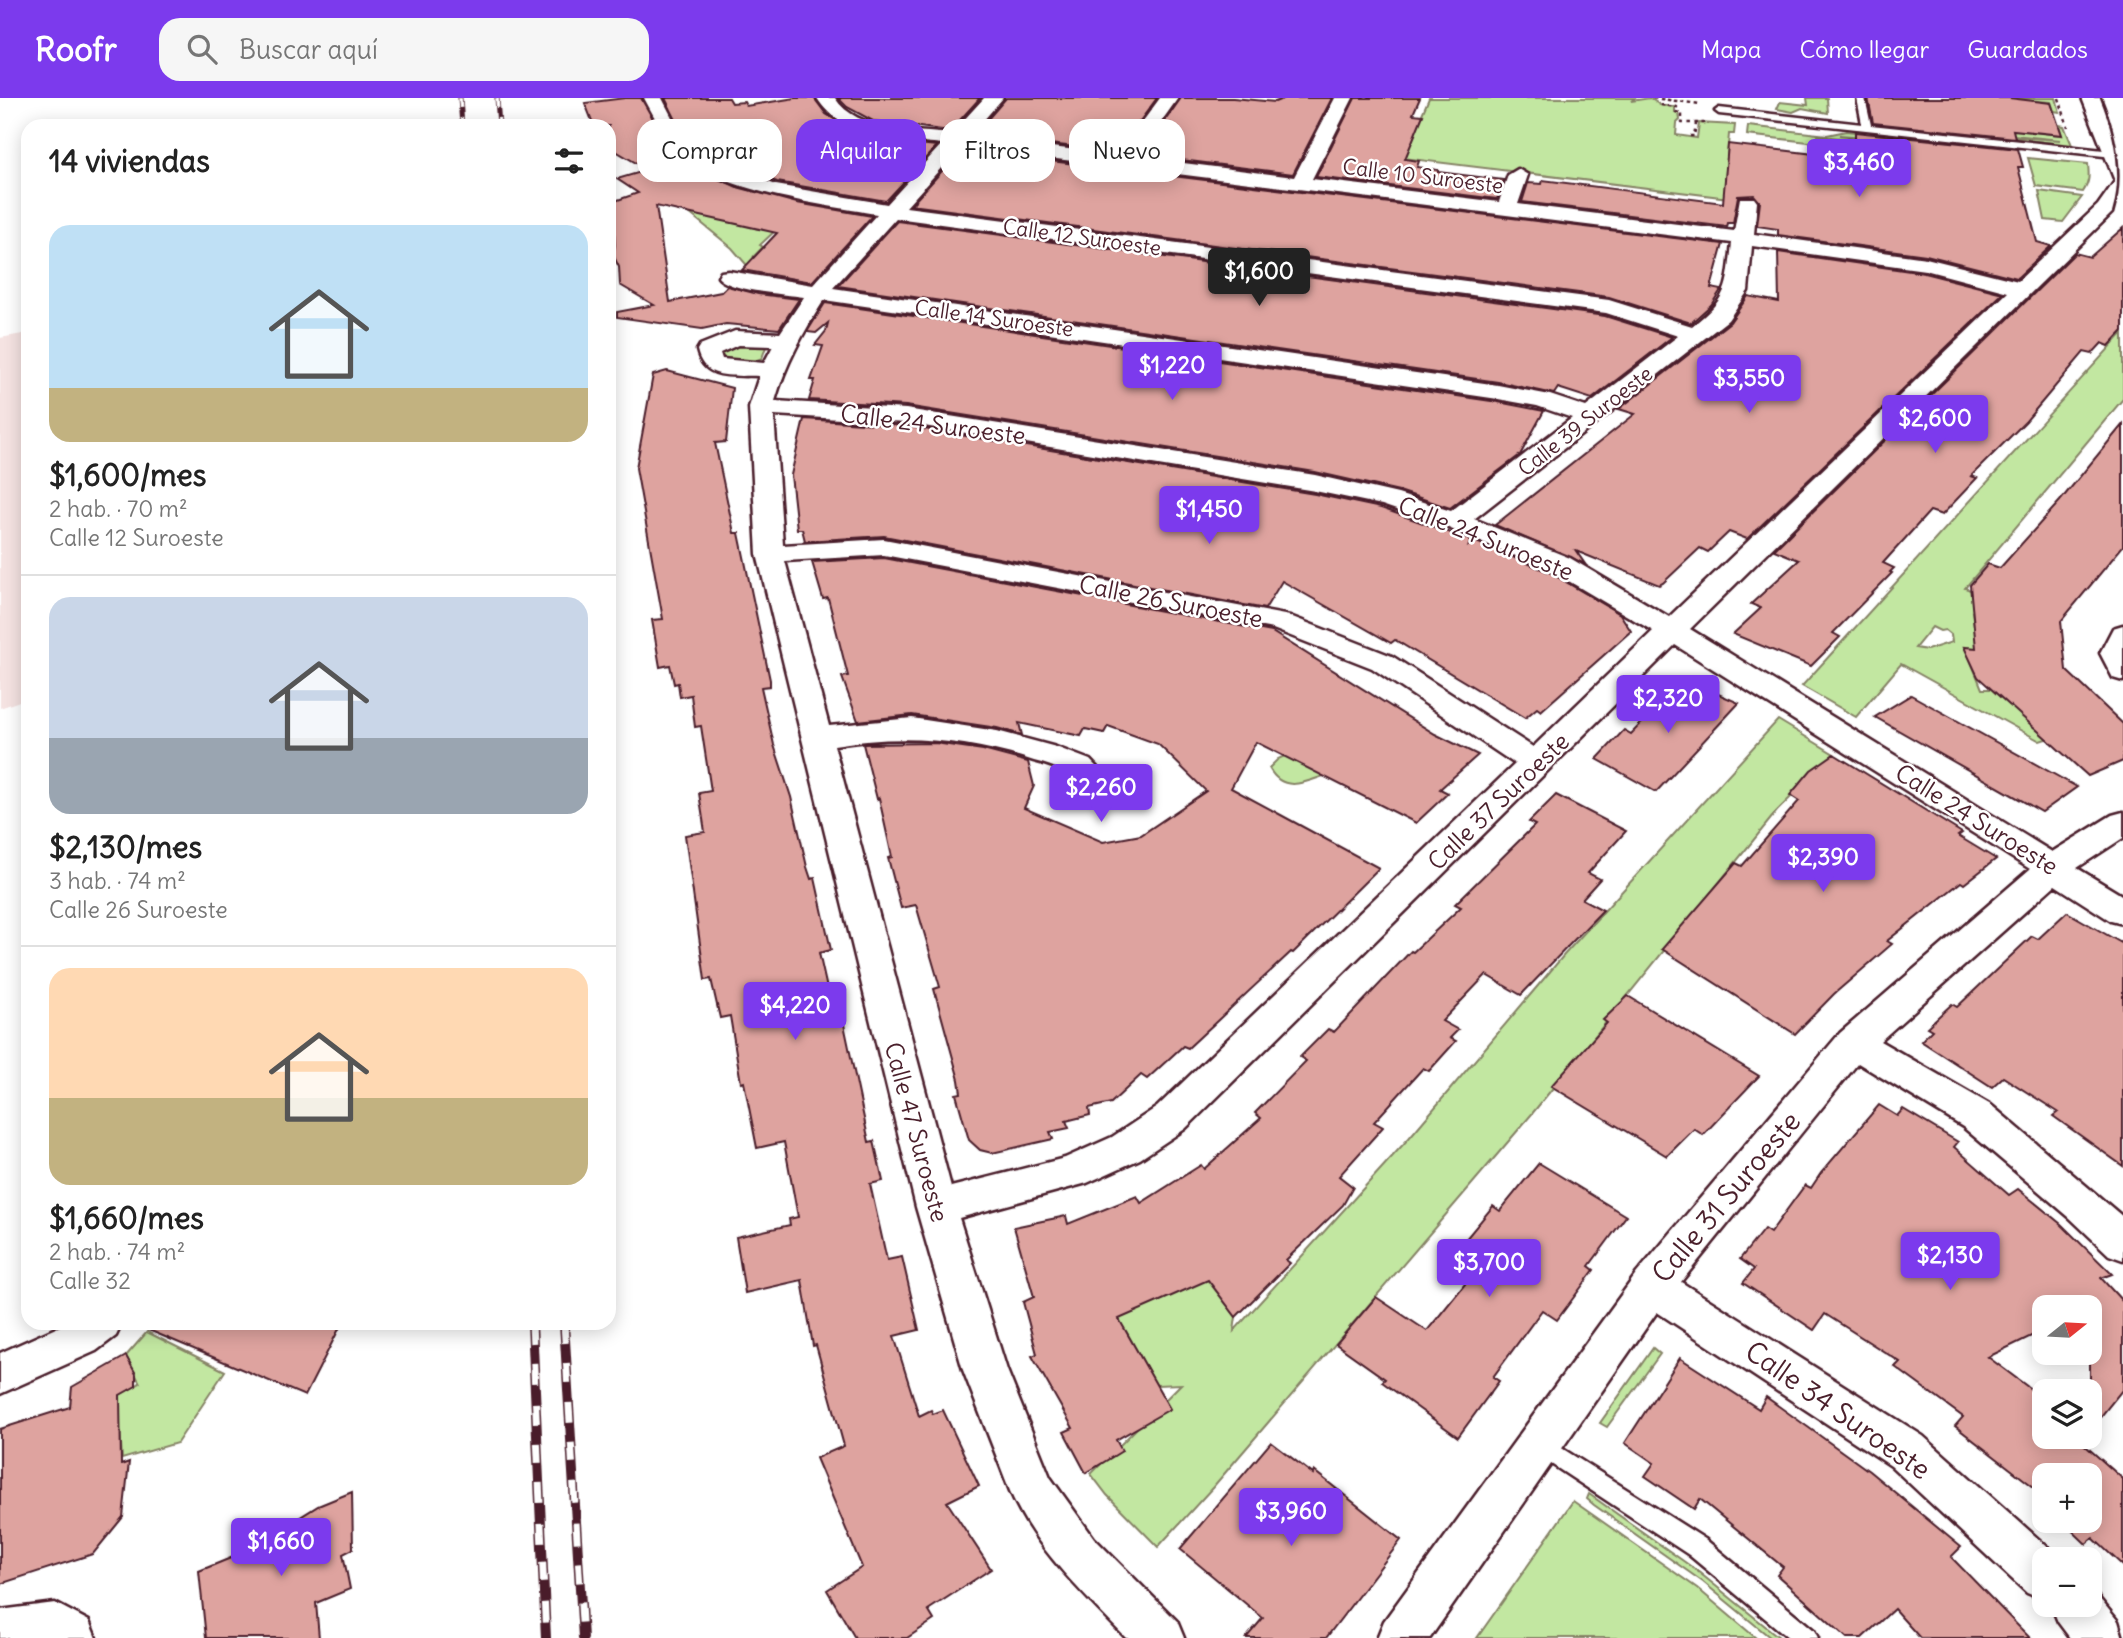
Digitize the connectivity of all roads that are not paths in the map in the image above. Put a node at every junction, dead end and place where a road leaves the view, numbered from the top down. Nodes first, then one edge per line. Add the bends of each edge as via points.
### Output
1 (653, 98) edge
2 (826, 98) edge
3 (994, 98) edge
4 (1169, 98) edge
5 (1344, 98) edge
6 (1861, 98) edge
7 (2091, 98) edge
8 (1719, 111) dead end
9 (664, 119) edge
10 (975, 119) edge
11 (1154, 119) edge
12 (1867, 127) junction
13 (940, 139) edge
14 (2113, 154) junction
15 (940, 158) edge
16 (1185, 170) edge
17 (1518, 175) dead end
18 (2123, 179) edge
19 (751, 182) edge
20 (1300, 184) junction
21 (2123, 184) edge
22 (1747, 202) dead end
23 (1507, 209) junction
24 (892, 211) junction
25 (1745, 239) junction
26 (729, 277) dead end
27 (2023, 289) junction
28 (818, 292) junction
29 (1697, 335) junction
30 (761, 407) junction
31 (1591, 417) junction
32 (1455, 521) junction
33 (770, 554) junction
34 (1673, 631) junction
35 (2123, 634) edge
36 (2123, 672) edge
37 (816, 738) junction
38 (1537, 764) junction
39 (1098, 785) dead end
40 (2123, 823) edge
41 (2054, 867) junction
42 (2123, 912) edge
43 (1853, 1043) junction
44 (936, 1207) junction
45 (2123, 1242) edge
46 (1652, 1286) junction
47 (91, 1330) edge
48 (0, 1374) edge
49 (1541, 1444) junction
50 (2032, 1565) edge
51 (2084, 1617) edge
52 (0, 1634) edge
53 (72, 1638) edge
54 (1160, 1638) edge
55 (1401, 1638) edge
56 (1805, 1638) edge
57 (2101, 1638) edge

1 - 9 street
2 - 13 street, Calle 10 Suroeste via 837,114 851,121
3 - 10 street, Calle 47 Suroeste
4 - 11 street
5 - 20 street
6 - 12 lane
7 - 14 street
8 - 12 lane
12 - 14 lane
14 - 18 street
15 - 24 street, Calle 47 Suroeste
16 - 20 street, Calle 10 Suroeste
17 - 23 street
19 - 24 street, Calle 12 Suroeste via 772,190
20 - 23 street, Calle 10 Suroeste
21 - 27 street, Calle 37 Suroeste via 2105,209
22 - 25 street, Calle 39 Suroeste
23 - 25 street, Calle 10 Suroeste
24 - 28 street, Calle 47 Suroeste
24 - 29 street, Calle 12 Suroeste via 1609,307
25 - 27 street, Calle 10 Suroeste via 1926,264
25 - 29 street, Calle 39 Suroeste via 1737,291 1720,315
26 - 28 street, Calle 14 Suroeste
27 - 34 street, Calle 37 Suroeste
28 - 30 street, Calle 47 Suroeste via 780,355
28 - 31 street, Calle 14 Suroeste via 1498,392 1542,400
29 - 31 street, Calle 39 Suroeste
30 - 32 street, Calle 24 Suroeste via 906,416 1302,481 1389,499
30 - 33 street, Calle 47 Suroeste
31 - 32 street, Calle 39 Suroeste
32 - 34 street, Calle 24 Suroeste via 1560,564
33 - 37 street, Calle 47 Suroeste
33 - 38 street, Calle 26 Suroeste via 884,547 1280,622 1382,662
34 - 38 street, Calle 37 Suroeste
34 - 41 street, Calle 24 Suroeste
35 - 36 street via 2114,653
37 - 39 street via 870,729 915,728 977,738 1048,754 1080,768
37 - 44 street, Calle 47 Suroeste
38 - 44 street, Calle 37 Suroeste via 1171,1118 1126,1148 1073,1171
40 - 41 street, Calle 31 Suroeste
41 - 42 street, Calle 24 Suroeste
41 - 43 street, Calle 31 Suroeste
43 - 45 street via 1977,1116
43 - 46 street, Calle 31 Suroeste
44 - 54 street, Calle 47 Suroeste via 985,1370 1033,1491 1077,1553
46 - 49 street, Calle 31 Suroeste
46 - 50 street, Calle 34 Suroeste via 1907,1451
47 - 48 street
49 - 55 street, Calle 31 Suroeste
49 - 56 lane via 1697,1547
51 - 57 street
52 - 53 street via 55,1626

